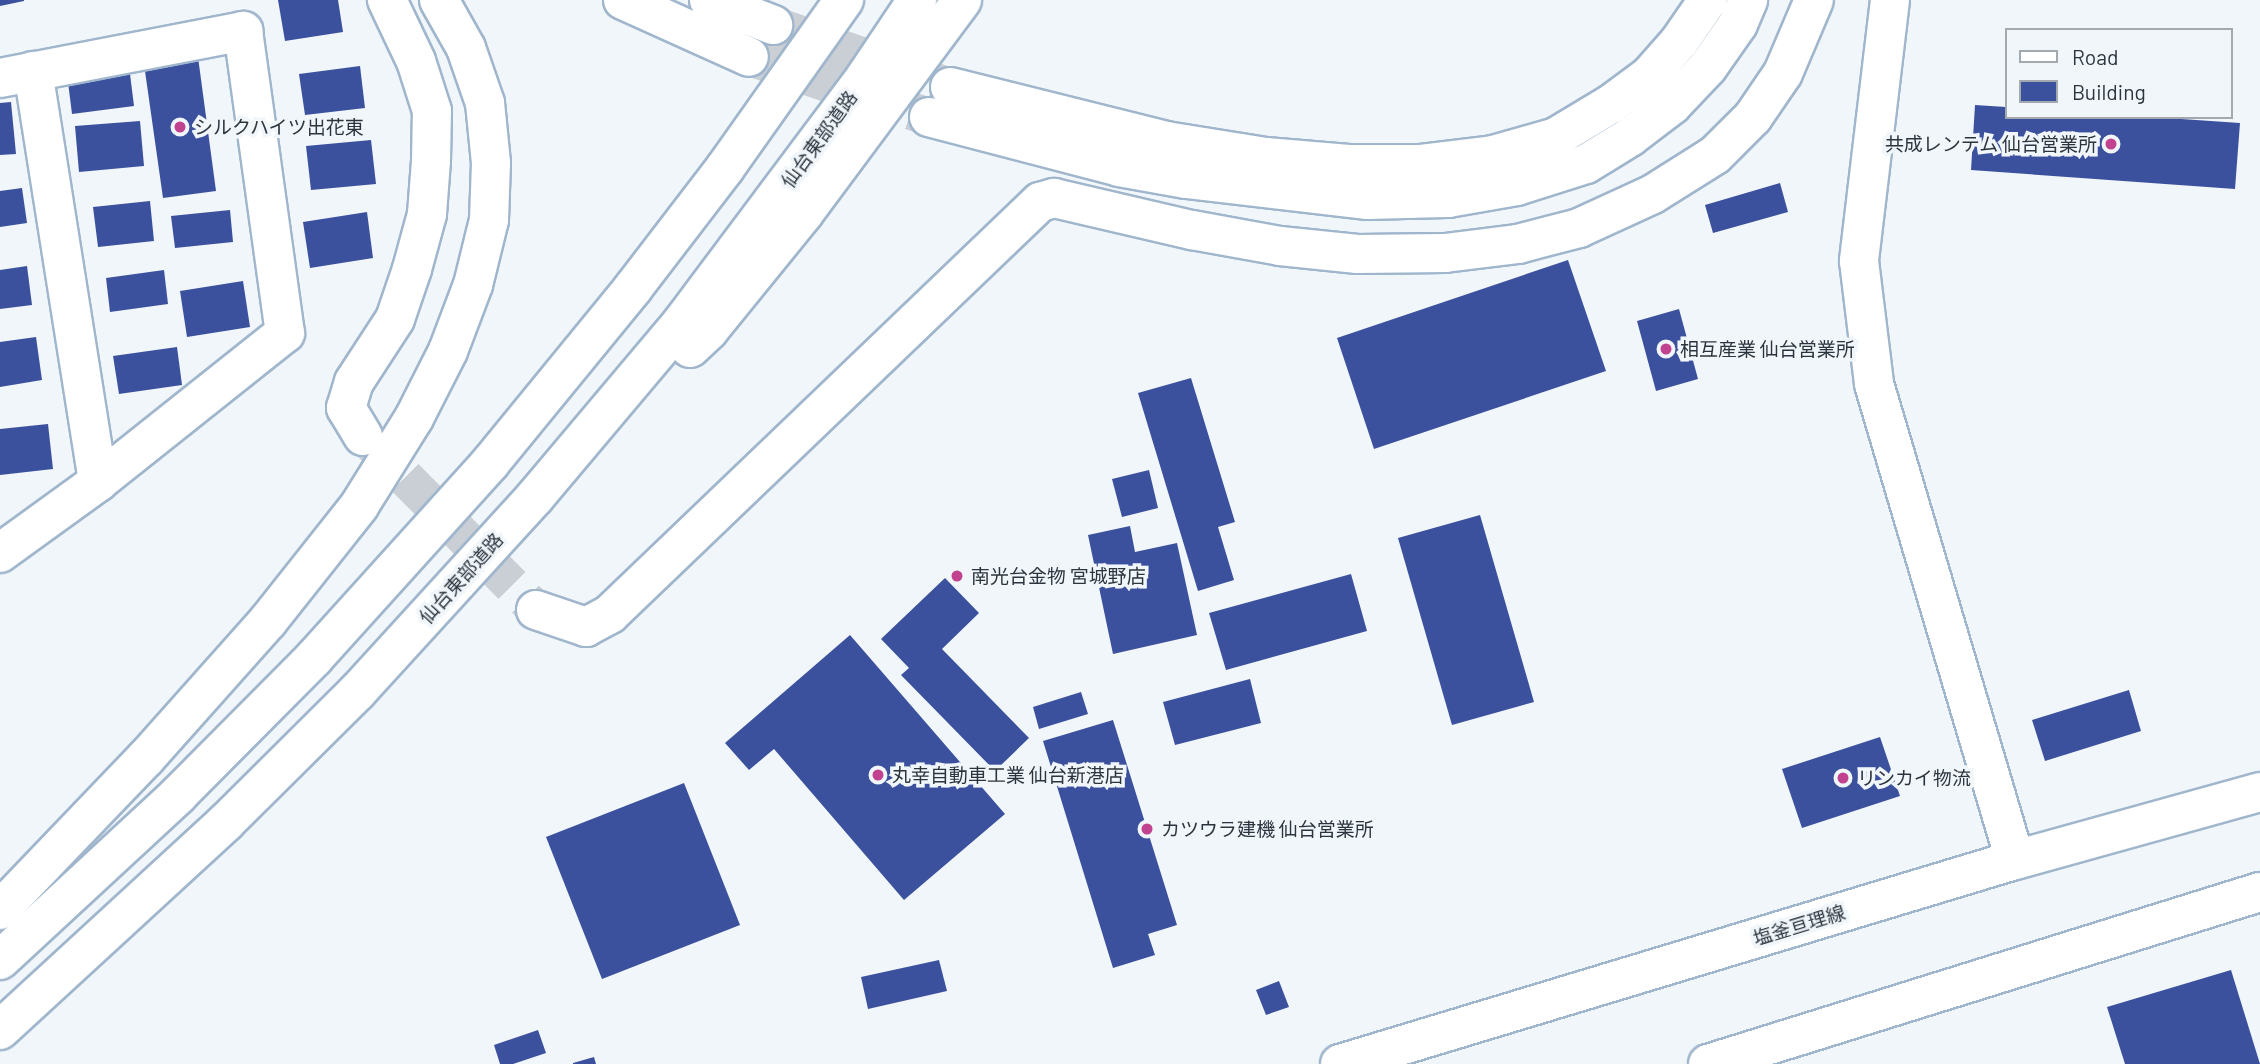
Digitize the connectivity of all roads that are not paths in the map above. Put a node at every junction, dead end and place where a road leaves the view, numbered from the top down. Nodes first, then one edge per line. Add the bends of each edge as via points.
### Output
1 (387, 0) edge
2 (439, 0) edge
3 (623, 0) edge
4 (709, 0) edge
5 (844, 0) edge
6 (917, 0) edge
7 (962, 0) edge
8 (1708, 0) edge
9 (1748, 0) edge
10 (1814, 0) edge
11 (1890, 0) edge
12 (773, 25) tunnel mouth
13 (749, 57) tunnel mouth
14 (17, 75) edge
15 (363, 436) tunnel mouth
16 (98, 482) junction
17 (535, 498) junction
18 (0, 553) edge
19 (536, 610) tunnel mouth
20 (2260, 792) edge
21 (2015, 860) junction
22 (2260, 892) edge
23 (0, 910) edge
24 (0, 960) edge
25 (0, 1030) edge
26 (1340, 1064) edge
27 (1708, 1064) edge

1 - 15 main road via 416,61 432,111 431,161 427,214 395,319 354,382 346,408
2 - 23 main road via 466,48 485,103 491,163 489,220 473,285 448,351 414,418 359,506 268,621 146,758
3 - 13 main road
4 - 12 main road
5 - 24 main road via 633,288 406,559 178,795
6 - 17 main road, 仙台東部道路 via 866,76 683,321
7 - 17 main road via 804,213 709,330
8 - 9 main road via 1649,76 1611,104 1556,137 1493,155 1419,164 1266,157 1071,119 939,102 1119,167 1368,200 1448,198 1517,186 1586,164 1630,137 1672,105 1708,66 1738,24
10 - 19 main road via 1783,73 1753,117 1714,155 1653,194 1579,228 1518,244 1445,253 1358,254 1192,230 1054,198 1040,201 610,614 586,627
11 - 21 main road via 1859,261 1874,384
14 - 16 main road
14 - 16 main road via 243,31 285,333
16 - 18 main road
17 - 25 main road, 仙台東部道路 via 357,692 226,822
20 - 21 main road, 塩釜亘理線
21 - 26 main road, 塩釜亘理線
22 - 27 main road

